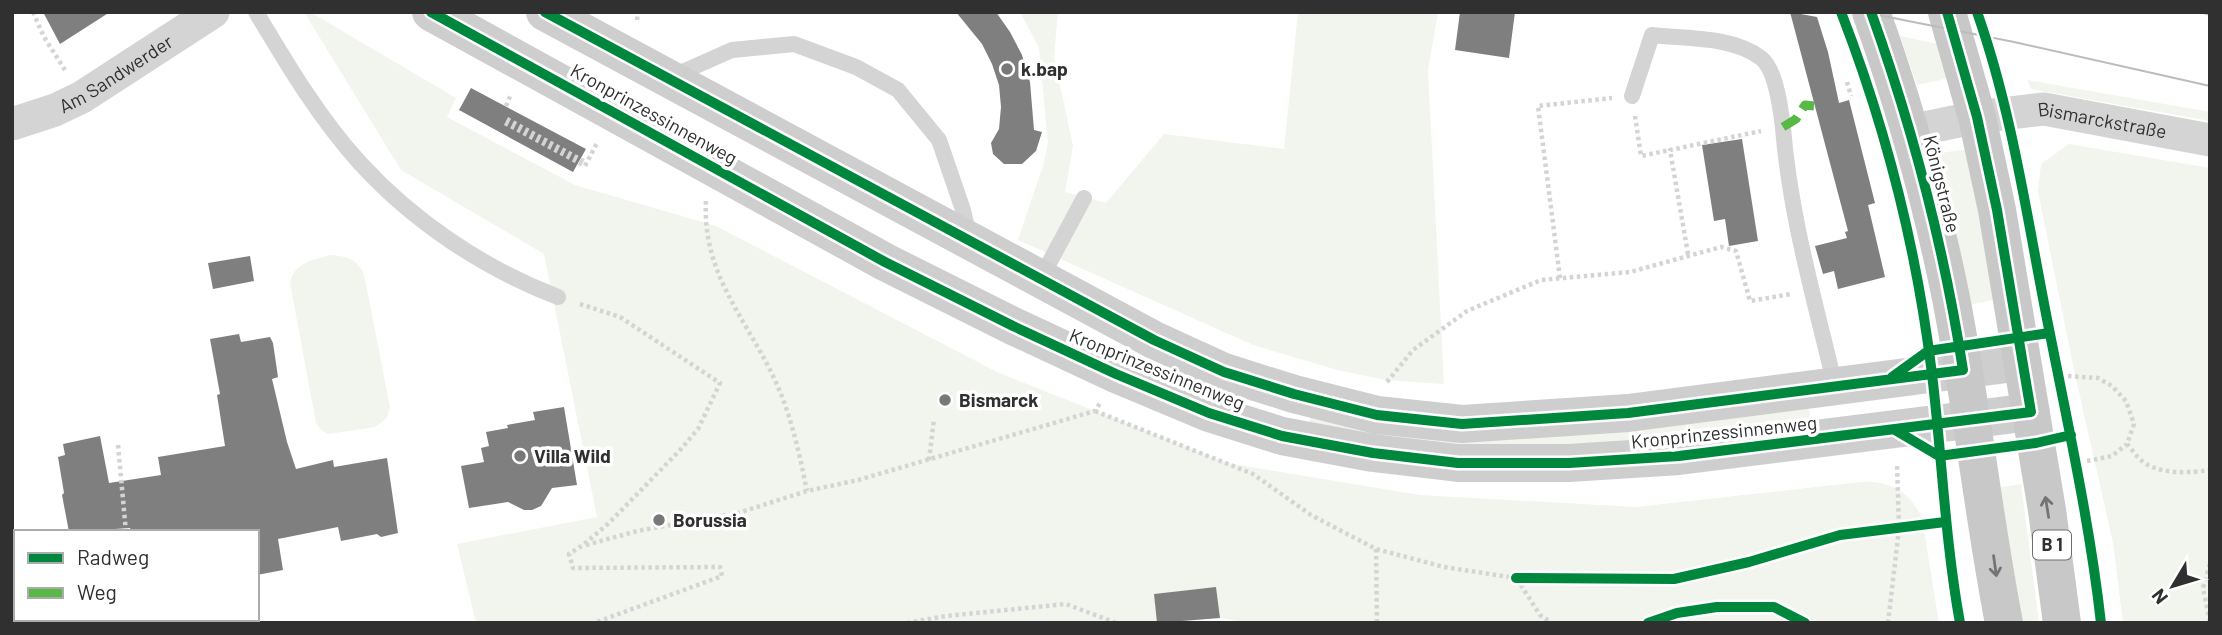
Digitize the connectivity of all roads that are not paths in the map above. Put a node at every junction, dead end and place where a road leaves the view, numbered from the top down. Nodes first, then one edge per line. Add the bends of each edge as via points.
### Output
1 (213, 12) edge
2 (256, 12) edge
3 (432, 12) edge
4 (545, 12) edge
5 (1871, 12) edge
6 (1947, 12) edge
7 (668, 78) junction
8 (1632, 96) road end
9 (1977, 117) junction
10 (12, 124) edge
11 (1911, 131) junction
12 (2210, 140) edge
13 (1084, 198) dead end
14 (970, 242) junction
15 (1040, 280) junction
16 (558, 297) road end
17 (1013, 326) junction
18 (1963, 370) junction
19 (2052, 373) junction
20 (1835, 386) junction
21 (2031, 412) junction
22 (1971, 421) junction
23 (1842, 436) junction
24 (2004, 623) edge
25 (2063, 623) edge

1 - 10 street, Am Sandwerder via 82,97
2 - 16 lane via 329,124 388,191 453,243 520,282
3 - 17 main road, Kronprinzessinnenweg via 886,262
4 - 7 main road, Kronprinzessinnenweg
5 - 11 main road, Königstraße
6 - 9 main road, B 1
7 - 14 main road, Kronprinzessinnenweg
7 - 14 lane via 732,50 794,44 856,67 898,90 939,140
8 - 20 lane via 1651,35 1714,42 1742,48 1763,59 1782,109 1790,195
9 - 11 street, Bismarckstraße
9 - 12 street, Bismarckstraße via 2044,109
9 - 19 main road, B 1 via 1997,210
11 - 18 main road, Königstraße via 1940,245
13 - 15 lane
14 - 15 main road, Kronprinzessinnenweg
15 - 17 main road
15 - 20 main road, Kronprinzessinnenweg via 1224,372 1377,415 1483,423 1628,413
17 - 23 main road, Kronprinzessinnenweg via 1209,413 1282,436 1373,453 1458,463 1569,463 1679,456
18 - 19 main road, Kronprinzessinnenweg
18 - 20 main road, Kronprinzessinnenweg
18 - 22 main road, Königstraße
19 - 21 main road, B 1
20 - 23 main road
21 - 22 main road, Kronprinzessinnenweg
25 -> 21 main road, B 1
22 - 23 main road, Kronprinzessinnenweg
22 -> 24 main road, Königstraße

